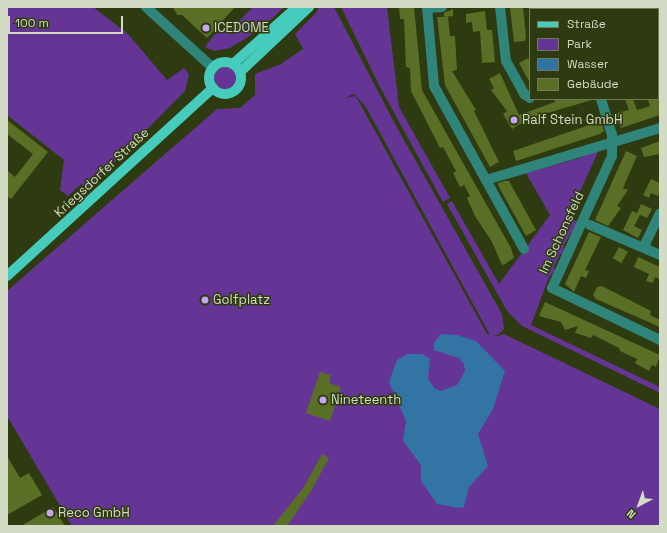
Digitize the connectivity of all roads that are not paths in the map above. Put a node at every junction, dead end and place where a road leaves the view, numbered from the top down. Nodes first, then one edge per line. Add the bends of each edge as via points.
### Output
1 (146, 7) edge
2 (297, 7) edge
3 (309, 7) edge
4 (442, 7) edge
5 (500, 7) edge
6 (427, 8) edge
7 (213, 68) junction
8 (236, 68) junction
9 (213, 88) junction
10 (529, 97) edge
11 (601, 100) edge
12 (660, 128) edge
13 (613, 143) junction
14 (486, 180) junction
15 (660, 213) edge
16 (590, 225) dead end
17 (524, 249) dead end
18 (647, 249) junction
19 (660, 255) edge
20 (7, 276) edge
21 (660, 340) edge

1 - 7 street
2 - 8 main road
3 - 8 main road
4 - 6 street
5 - 10 street via 506,61 524,94
6 - 14 street via 434,86
7 - 8 main road via 222,62
7 - 9 main road via 210,78
8 - 9 main road via 241,81 236,90 224,94
9 - 20 main road, Kriegsdorfer Straße
11 - 13 street, Im Schonsfeld
12 - 13 street
13 - 14 street via 605,142
13 - 21 street, Im Schonsfeld via 612,156 552,288
14 - 17 street
15 - 18 street via 645,244
16 - 18 street
18 - 19 street

